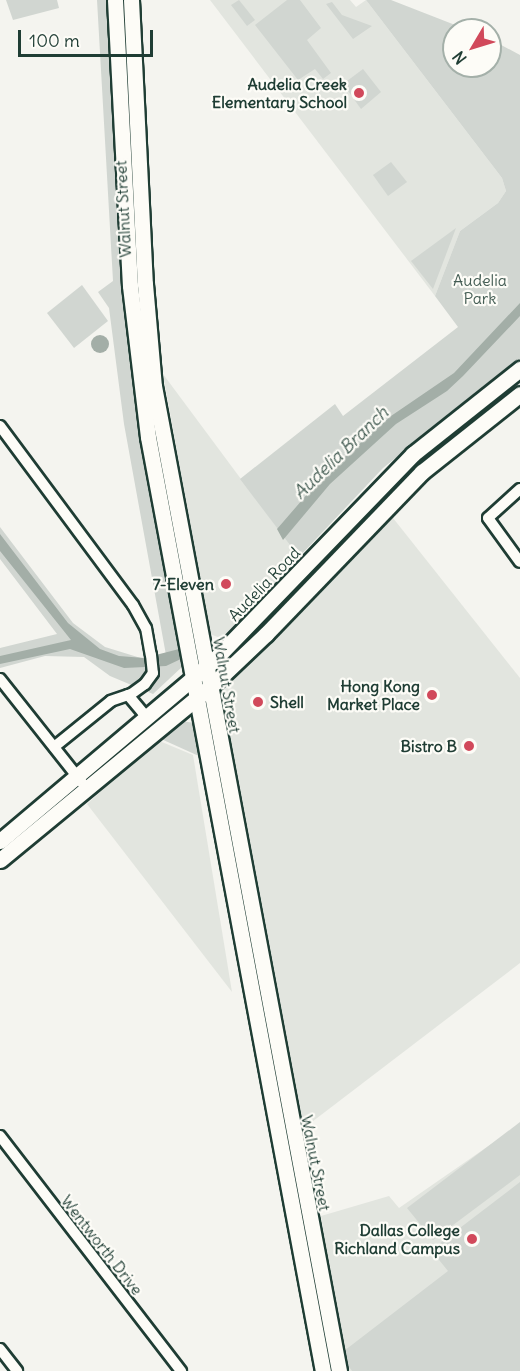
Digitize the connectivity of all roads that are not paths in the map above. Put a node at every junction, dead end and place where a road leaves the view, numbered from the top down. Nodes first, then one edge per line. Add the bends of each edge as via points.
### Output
1 (115, 0) edge
2 (131, 0) edge
3 (520, 369) edge
4 (520, 394) edge
5 (0, 426) edge
6 (520, 489) edge
7 (367, 502) junction
8 (379, 515) junction
9 (520, 562) edge
10 (199, 673) junction
11 (0, 679) edge
12 (209, 688) junction
13 (128, 695) junction
14 (196, 699) junction
15 (147, 718) junction
16 (52, 746) junction
17 (83, 784) junction
18 (3, 845) edge
19 (262, 971) junction
20 (246, 973) junction
21 (282, 1123) junction
22 (0, 1136) edge
23 (299, 1263) junction
24 (325, 1312) junction
25 (0, 1349) edge
26 (17, 1371) edge
27 (181, 1371) edge
28 (323, 1371) edge
29 (339, 1371) edge

1 - 10 main road, Walnut Street via 136,351 148,436
2 - 10 main road, Walnut Street via 154,386
3 - 7 main road, Audelia Road via 412,454
4 - 8 main road, Audelia Road via 430,465
5 - 13 street via 134,605 146,628 152,669 145,684
6 - 9 street via 488,518
7 - 8 main road
7 - 10 main road, Audelia Road via 261,615
8 - 12 main road, Audelia Road via 267,634
10 - 12 main road, Walnut Street
10 - 14 main road, Walnut Street
10 - 15 main road, Audelia Road
11 - 16 street
12 - 14 main road, Audelia Road
12 - 19 main road, Walnut Street
13 - 15 street
13 - 16 street via 111,701
14 - 17 main road, Audelia Road
14 - 20 main road, Walnut Street
15 - 17 main road, Audelia Road
16 - 17 street
17 - 18 main road, Audelia Road
19 - 20 main road
19 - 21 main road, Walnut Street
20 - 21 main road, Walnut Street
21 - 23 main road, Walnut Street
21 - 24 main road, Walnut Street
22 - 27 street, Wentworth Drive
23 - 24 main road via 311,1280 318,1311
23 - 28 main road, Walnut Street
24 - 29 main road, Walnut Street
25 - 26 street

